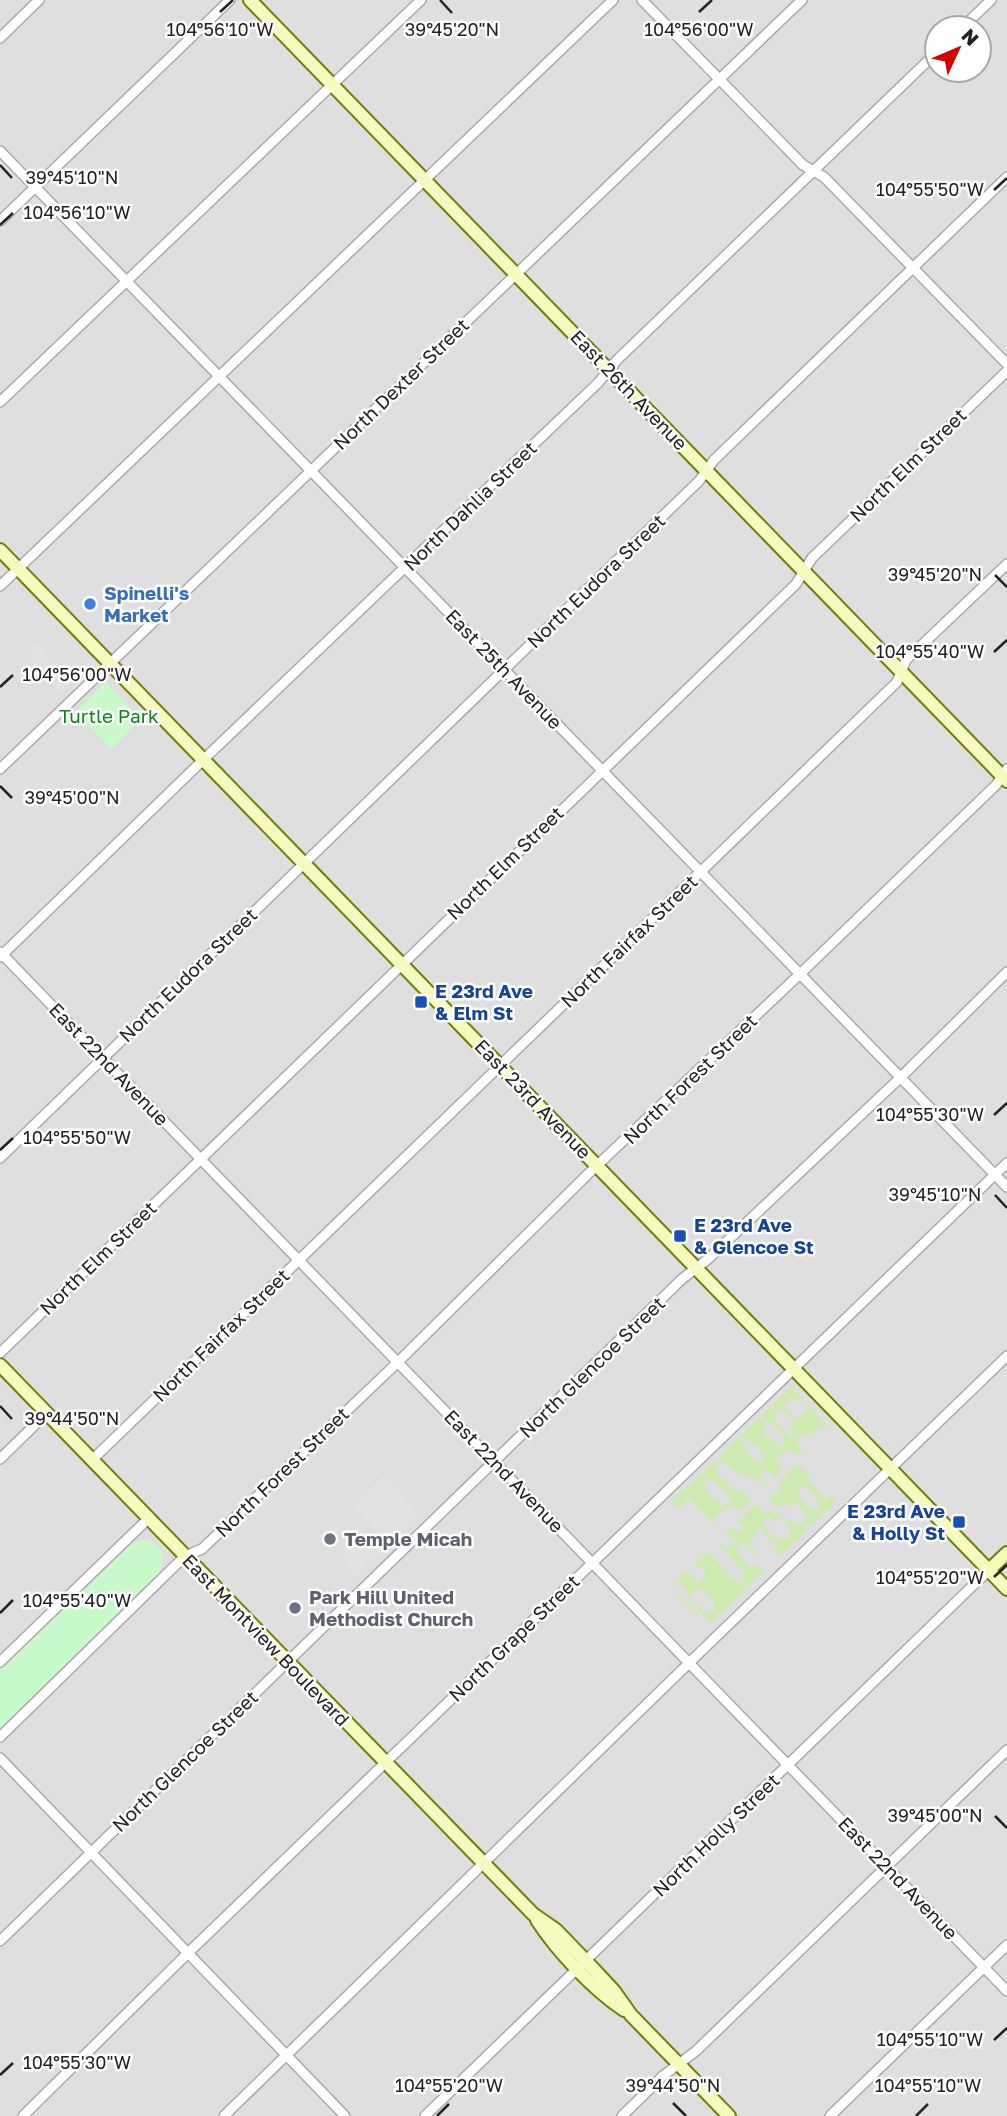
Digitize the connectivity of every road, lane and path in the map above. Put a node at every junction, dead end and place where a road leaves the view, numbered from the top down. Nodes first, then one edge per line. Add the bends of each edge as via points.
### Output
1 (39, 0) edge
2 (230, 0) edge
3 (250, 0) edge
4 (421, 0) edge
5 (612, 0) edge
6 (642, 0) edge
7 (802, 0) edge
8 (991, 0) edge
9 (976, 14) edge
10 (0, 38) edge
11 (923, 65) edge
12 (720, 79) junction
13 (333, 85) junction
14 (0, 151) edge
15 (813, 171) junction
16 (1007, 177) edge
17 (424, 180) junction
18 (35, 187) junction
19 (0, 221) edge
20 (913, 267) junction
21 (516, 274) junction
22 (127, 282) junction
23 (1007, 364) edge
24 (609, 371) junction
25 (1007, 371) edge
26 (218, 376) junction
27 (0, 402) edge
28 (310, 470) junction
29 (706, 471) junction
30 (0, 550) edge
31 (1007, 564) edge
32 (405, 568) junction
33 (18, 569) junction
34 (804, 571) junction
35 (0, 586) edge
36 (110, 663) junction
37 (504, 670) junction
38 (901, 672) junction
39 (203, 760) junction
40 (0, 769) edge
41 (602, 770) junction
42 (1005, 775) edge
43 (303, 863) junction
44 (701, 873) junction
45 (1, 954) edge
46 (401, 964) junction
47 (1007, 972) edge
48 (800, 974) junction
49 (103, 1058) junction
50 (499, 1064) junction
51 (900, 1078) junction
52 (0, 1158) edge
53 (201, 1159) junction
54 (1007, 1163) edge
55 (598, 1166) junction
56 (995, 1175) junction
57 (1007, 1187) edge
58 (299, 1260) junction
59 (696, 1268) junction
60 (0, 1353) edge
61 (1007, 1356) edge
62 (398, 1362) junction
63 (0, 1365) edge
64 (794, 1368) junction
65 (47, 1413) junction
66 (0, 1459) edge
67 (92, 1460) junction
68 (494, 1461) junction
69 (890, 1468) junction
70 (149, 1518) junction
71 (1007, 1553) edge
72 (186, 1556) junction
73 (592, 1563) junction
74 (989, 1570) junction
75 (1007, 1588) edge
76 (0, 1662) edge
77 (288, 1662) junction
78 (688, 1662) junction
79 (0, 1737) edge
80 (1007, 1750) edge
81 (0, 1758) edge
82 (386, 1763) junction
83 (789, 1765) junction
84 (91, 1852) junction
85 (483, 1863) junction
86 (887, 1866) junction
87 (0, 1941) edge
88 (1007, 1945) edge
89 (188, 1953) junction
90 (582, 1965) junction
91 (984, 1967) junction
92 (1007, 1990) edge
93 (286, 2055) junction
94 (678, 2064) junction
95 (23, 2116) edge
96 (224, 2116) edge
97 (345, 2116) edge
98 (425, 2116) edge
99 (622, 2116) edge
100 (729, 2116) edge
101 (830, 2116) edge

1 - 10 street
2 - 18 street
3 - 13 street, East 26th Avenue
4 - 13 street
5 - 17 street
6 - 12 street
7 - 12 street, North Dexter Street
8 - 9 street
11 - 15 street, North Dahlia Street
12 - 15 street
12 - 21 street, North Dexter Street
13 - 17 street, East 26th Avenue
13 - 22 street
14 - 18 street, East 25th Avenue
15 - 20 street
15 - 24 street, North Dahlia Street
16 - 20 street, North Eudora Street
17 - 21 street, East 26th Avenue
17 - 26 street
18 - 19 street
18 - 22 street, East 25th Avenue
20 - 23 street
20 - 29 street, North Eudora Street
21 - 24 street, East 26th Avenue
21 - 28 street, North Dexter Street
22 - 26 street, East 25th Avenue
22 - 27 street
24 - 29 street, East 26th Avenue
24 - 32 street, North Dahlia Street
25 - 34 street, North Elm Street via 812,558
26 - 28 street, East 25th Avenue
26 - 33 street
28 - 32 street, East 25th Avenue
28 - 36 street, North Dexter Street
29 - 34 street, East 26th Avenue
29 - 37 street, North Eudora Street
30 - 33 street, East 23rd Avenue
31 - 38 street, North Fairfax Street via 906,660
32 - 37 street, East 25th Avenue
32 - 39 street, North Dahlia Street
33 - 35 street
33 - 36 street, East 23rd Avenue
34 - 38 street, East 26th Avenue
34 - 41 street, North Elm Street
36 - 39 street, East 23rd Avenue
36 - 40 street, North Dexter Street
37 - 41 street, East 25th Avenue
37 - 43 street, North Eudora Street
38 - 42 street, East 26th Avenue
38 - 44 street, North Fairfax Street via 897,682
39 - 43 street, East 23rd Avenue
39 - 45 street, North Dahlia Street
41 - 44 street, East 25th Avenue
41 - 46 street, North Elm Street
42 - 48 street, North Forest Street
43 - 46 street, East 23rd Avenue
43 - 49 street, North Eudora Street
44 - 48 street, East 25th Avenue
44 - 50 street, North Fairfax Street
45 - 49 street, East 22nd Avenue
46 - 50 street, East 23rd Avenue
46 - 53 street, North Elm Street
47 - 51 street, North Glencoe Street
48 - 51 street, East 25th Avenue
48 - 55 street, North Forest Street
49 - 52 street, North Eudora Street
49 - 53 street, East 22nd Avenue
50 - 55 street, East 23rd Avenue
50 - 58 street, North Fairfax Street
51 - 56 street, East 25th Avenue
51 - 59 street, North Glencoe Street
53 - 58 street, East 22nd Avenue
53 - 60 street, North Elm Street
54 - 56 street, North Grape Street
55 - 59 street, East 23rd Avenue
55 - 62 street, North Forest Street
56 - 57 street, East 25th Avenue
56 - 64 street, North Grape Street
58 - 62 street, East 22nd Avenue
58 - 67 street, North Fairfax Street
59 - 64 street, East 23rd Avenue
59 - 68 street, North Glencoe Street
61 - 69 street
62 - 68 street, East 22nd Avenue
62 - 72 street, North Forest Street via 202,1549
63 - 65 street, East Montview Boulevard
64 - 69 street, East 23rd Avenue
64 - 73 street, North Grape Street
65 - 66 street
65 - 67 street, East Montview Boulevard
67 - 70 street, East Montview Boulevard
68 - 73 street, East 22nd Avenue
68 - 77 street, North Glencoe Street
69 - 74 street, East 23rd Avenue
69 - 78 street
70 - 72 street, East Montview Boulevard
70 - 76 street
71 - 74 street, North Holly Street
72 - 77 street, East Montview Boulevard
72 - 79 street, North Forest Street
73 - 78 street, East 22nd Avenue
73 - 82 street, North Grape Street
74 - 75 street, East 23rd Avenue
74 - 83 street, North Holly Street
77 - 82 street, East Montview Boulevard
77 - 84 street, North Glencoe Street
78 - 83 street, East 22nd Avenue
78 - 85 street
80 - 86 street
81 - 84 street
82 - 85 street, East Montview Boulevard
82 - 89 street, North Grape Street
83 - 86 street, East 22nd Avenue
83 - 90 street, North Holly Street
84 - 87 street, North Glencoe Street
84 - 89 street
85 - 90 street, East Montview Boulevard via 533,1914 556,1930
85 - 93 street
86 - 91 street, East 22nd Avenue
86 - 94 street
88 - 91 street
89 - 93 street
89 - 95 street, North Grape Street
90 - 94 street, East Montview Boulevard via 608,1998
90 - 98 street, North Holly Street
91 - 92 street, East 22nd Avenue
91 - 101 street
93 - 96 street
93 - 97 street
94 - 99 street
94 - 100 street, East Montview Boulevard

